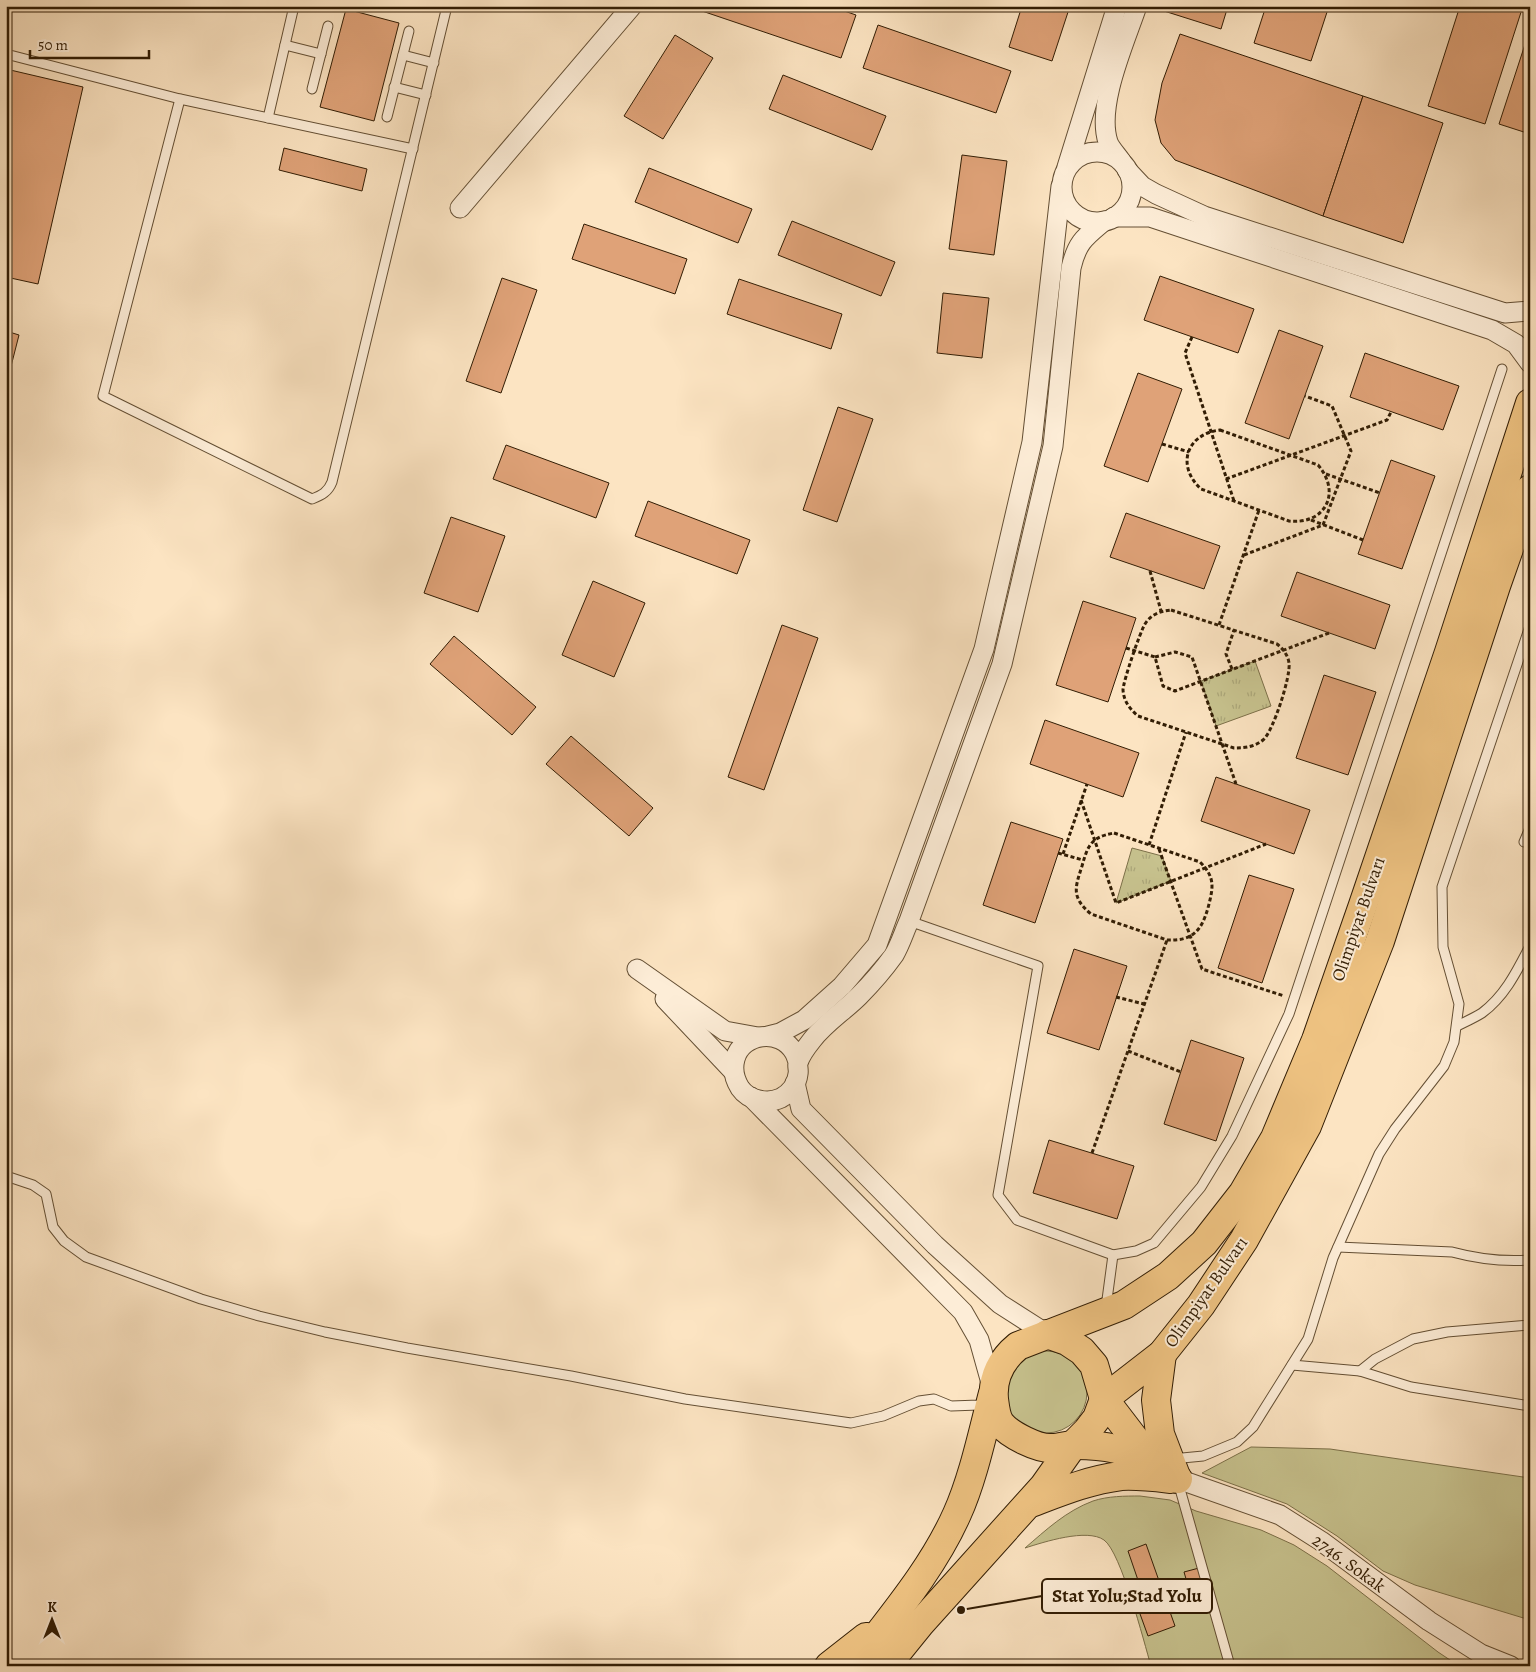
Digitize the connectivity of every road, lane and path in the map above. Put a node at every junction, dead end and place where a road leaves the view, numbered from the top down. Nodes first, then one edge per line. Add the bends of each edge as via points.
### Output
1 (294, 6) edge
2 (447, 6) edge
3 (632, 6) edge
4 (1117, 6) edge
5 (1137, 6) edge
6 (328, 26) dead end
7 (409, 31) dead end
8 (285, 45) junction
9 (6, 54) edge
10 (320, 54) junction
11 (403, 55) junction
12 (434, 63) junction
13 (394, 87) junction
14 (312, 89) dead end
15 (426, 96) junction
16 (180, 99) junction
17 (387, 117) dead end
18 (268, 118) junction
19 (413, 149) junction
20 (1124, 166) junction
21 (1064, 178) junction
22 (460, 208) dead end
23 (1110, 219) junction
24 (1530, 311) edge
25 (1192, 337) dead end
26 (1530, 363) edge
27 (1502, 369) dead end
28 (1304, 396) dead end
29 (1530, 403) edge
30 (1391, 412) dead end
31 (1210, 431) junction
32 (1344, 436) junction
33 (1162, 444) dead end
34 (1189, 452) junction
35 (1291, 456) junction
36 (1326, 474) junction
37 (1226, 479) junction
38 (1342, 479) junction
39 (1530, 489) edge
40 (1380, 493) dead end
41 (1234, 501) junction
42 (1259, 510) junction
43 (1311, 520) junction
44 (1323, 524) junction
45 (1363, 540) dead end
46 (1244, 554) junction
47 (1150, 570) dead end
48 (1161, 611) junction
49 (1219, 625) junction
50 (1530, 626) edge
51 (1234, 630) junction
52 (1329, 633) dead end
53 (1126, 648) dead end
54 (1283, 650) junction
55 (1135, 651) junction
56 (1155, 657) junction
57 (1232, 669) junction
58 (1200, 681) junction
59 (1186, 732) junction
60 (1222, 744) junction
61 (1087, 784) dead end
62 (1236, 784) dead end
63 (1081, 800) junction
64 (1530, 828) edge
65 (1094, 839) junction
66 (1524, 842) dead end
67 (1266, 844) dead end
68 (1149, 845) junction
69 (1159, 848) junction
70 (1058, 853) dead end
71 (1063, 854) junction
72 (1083, 860) junction
73 (1206, 868) junction
74 (1171, 881) junction
75 (909, 921) junction
76 (1190, 936) junction
77 (1167, 940) junction
78 (1530, 946) edge
79 (1116, 997) dead end
80 (1293, 999) junction
81 (1144, 1004) junction
82 (1457, 1026) junction
83 (763, 1036) junction
84 (1128, 1051) junction
85 (798, 1062) junction
86 (733, 1071) junction
87 (1181, 1072) dead end
88 (795, 1084) junction
89 (751, 1097) junction
90 (1092, 1153) dead end
91 (6, 1176) edge
92 (1338, 1248) junction
93 (1113, 1255) junction
94 (1530, 1260) edge
95 (1105, 1312) junction
96 (1530, 1326) edge
97 (1047, 1334) junction
98 (1162, 1354) junction
99 (1292, 1365) junction
100 (1360, 1372) junction
101 (993, 1392) junction
102 (1104, 1399) junction
103 (1530, 1406) edge
104 (1074, 1444) junction
105 (1174, 1469) junction
106 (1029, 1504) junction
107 (891, 1617) junction
108 (829, 1666) edge
109 (854, 1666) edge
110 (886, 1666) edge
111 (1230, 1666) edge
112 (1511, 1666) edge

1 - 8 lane
2 - 12 lane
3 - 22 street
4 - 21 street
5 - 20 street via 1108,91 1104,119 1108,142
6 - 10 lane
7 - 11 lane
8 - 10 lane
8 - 18 lane
9 - 16 lane
10 - 14 lane
11 - 12 lane
11 - 13 lane
12 - 15 lane
13 - 15 lane
13 - 17 lane
15 - 19 lane
16 - 18 lane
16 - 19 lane via 103,396 312,499 330,489
18 - 19 lane
20 - 21 street via 1108,154 1092,152 1073,161
20 - 23 street via 1132,191 1123,210
20 - 24 street via 1142,186 1204,216 1505,313
21 - 23 street via 1062,196 1074,214 1094,222
21 - 83 street via 1032,442 984,649 877,945 842,986 804,1020 780,1033
23 - 26 street via 1150,217 1492,330 1516,344
23 - 75 street via 1081,240 1074,255 1053,446 1002,664
25 - 31 path via 1185,354
27 - 80 lane
28 - 32 path via 1332,406
29 - 95 main road, Olimpiyat Bulvarı via 1357,923 1316,1040 1275,1138 1243,1193 1204,1243 1168,1276 1124,1305
30 - 32 path via 1387,420
31 - 34 path via 1193,443
31 - 35 path via 1220,430
31 - 37 path
32 - 35 path
32 - 38 path via 1351,451
33 - 34 path
34 - 41 path via 1187,463 1194,482 1201,489
35 - 36 path via 1318,465
35 - 37 path
36 - 38 path
36 - 43 path via 1330,484 1328,500 1320,514
37 - 41 path
38 - 40 path
38 - 44 path
39 - 98 main road, Olimpiyat Bulvarı via 1380,941 1307,1126 1244,1240
41 - 42 path
42 - 43 path via 1289,521
42 - 46 path
43 - 44 path
44 - 45 path
44 - 46 path
46 - 49 path
47 - 48 path
48 - 49 path via 1171,610
48 - 55 path via 1145,624
49 - 51 path
50 - 82 lane via 1442,887 1443,947 1459,1004
51 - 54 path via 1277,644
51 - 57 path via 1226,654
52 - 54 path
53 - 55 path
54 - 57 path
54 - 60 path via 1290,673 1271,730 1264,739 1250,747 1234,748
55 - 56 path
55 - 59 path via 1123,690 1130,710 1138,716
56 - 58 path via 1175,652 1192,657
56 - 58 path via 1163,686 1175,691
57 - 58 path
58 - 60 path
59 - 60 path
59 - 68 path
60 - 62 path
61 - 63 path
63 - 65 path
63 - 71 path
64 - 66 lane
65 - 68 path via 1114,833
65 - 72 path
65 - 74 path via 1116,903
67 - 73 path
68 - 69 path
69 - 73 path via 1200,862
69 - 74 path
70 - 71 path
71 - 72 path
72 - 77 path via 1075,888 1083,907 1091,914
73 - 74 path
73 - 76 path via 1213,891 1204,922
74 - 76 path
75 - 85 street via 894,955 861,995 812,1040
75 - 93 lane via 1038,966 998,1195 1017,1220
76 - 77 path
76 - 80 path via 1202,969
77 - 81 path
78 - 82 lane via 1509,985 1494,1002 1481,1014
79 - 81 path
80 - 93 lane via 1232,1136 1200,1187 1154,1243 1136,1251
81 - 84 path
82 - 92 lane via 1444,1066 1379,1154
83 - 85 street via 779,1038 788,1044
83 - 86 street via 748,1041 740,1049
83 - 86 street via 724,1031 637,969
84 - 87 path
84 - 90 path
85 - 88 street
86 - 89 street via 739,1087
88 - 89 street via 781,1098 771,1101
88 - 97 street via 801,1109 935,1245 1000,1304
89 - 101 street via 963,1312 979,1340
91 - 101 lane via 33,1185 46,1194 53,1227 64,1241 86,1257 201,1299 325,1332 685,1399 851,1423 883,1416 919,1401 934,1399 951,1406 979,1405
92 - 94 lane via 1452,1252 1509,1262
92 - 99 lane via 1308,1339
93 - 95 lane
95 - 97 main road, Olimpiyat Bulvarı
96 - 100 lane via 1448,1332 1413,1339 1375,1359
97 - 101 main road via 1018,1346 1008,1354 1000,1365
97 - 102 main road via 1082,1351 1094,1365
98 - 102 main road, Olimpiyat Bulvarı
98 - 105 main road via 1156,1400 1160,1434
99 - 100 lane
99 - 105 lane via 1253,1428 1237,1442
100 - 103 lane via 1411,1387
101 - 104 main road via 1001,1424 1014,1435 1051,1449
101 - 107 main road via 958,1513 934,1560
102 - 104 main road via 1097,1418
102 - 105 main road via 1140,1446
104 - 105 main road via 1114,1449
104 - 106 main road
105 - 106 main road via 1096,1480
105 - 111 lane
105 - 112 street, 2746. Sokak via 1280,1515 1321,1541 1429,1621 1482,1654
106 - 110 main road
107 - 108 main road
107 - 109 main road

